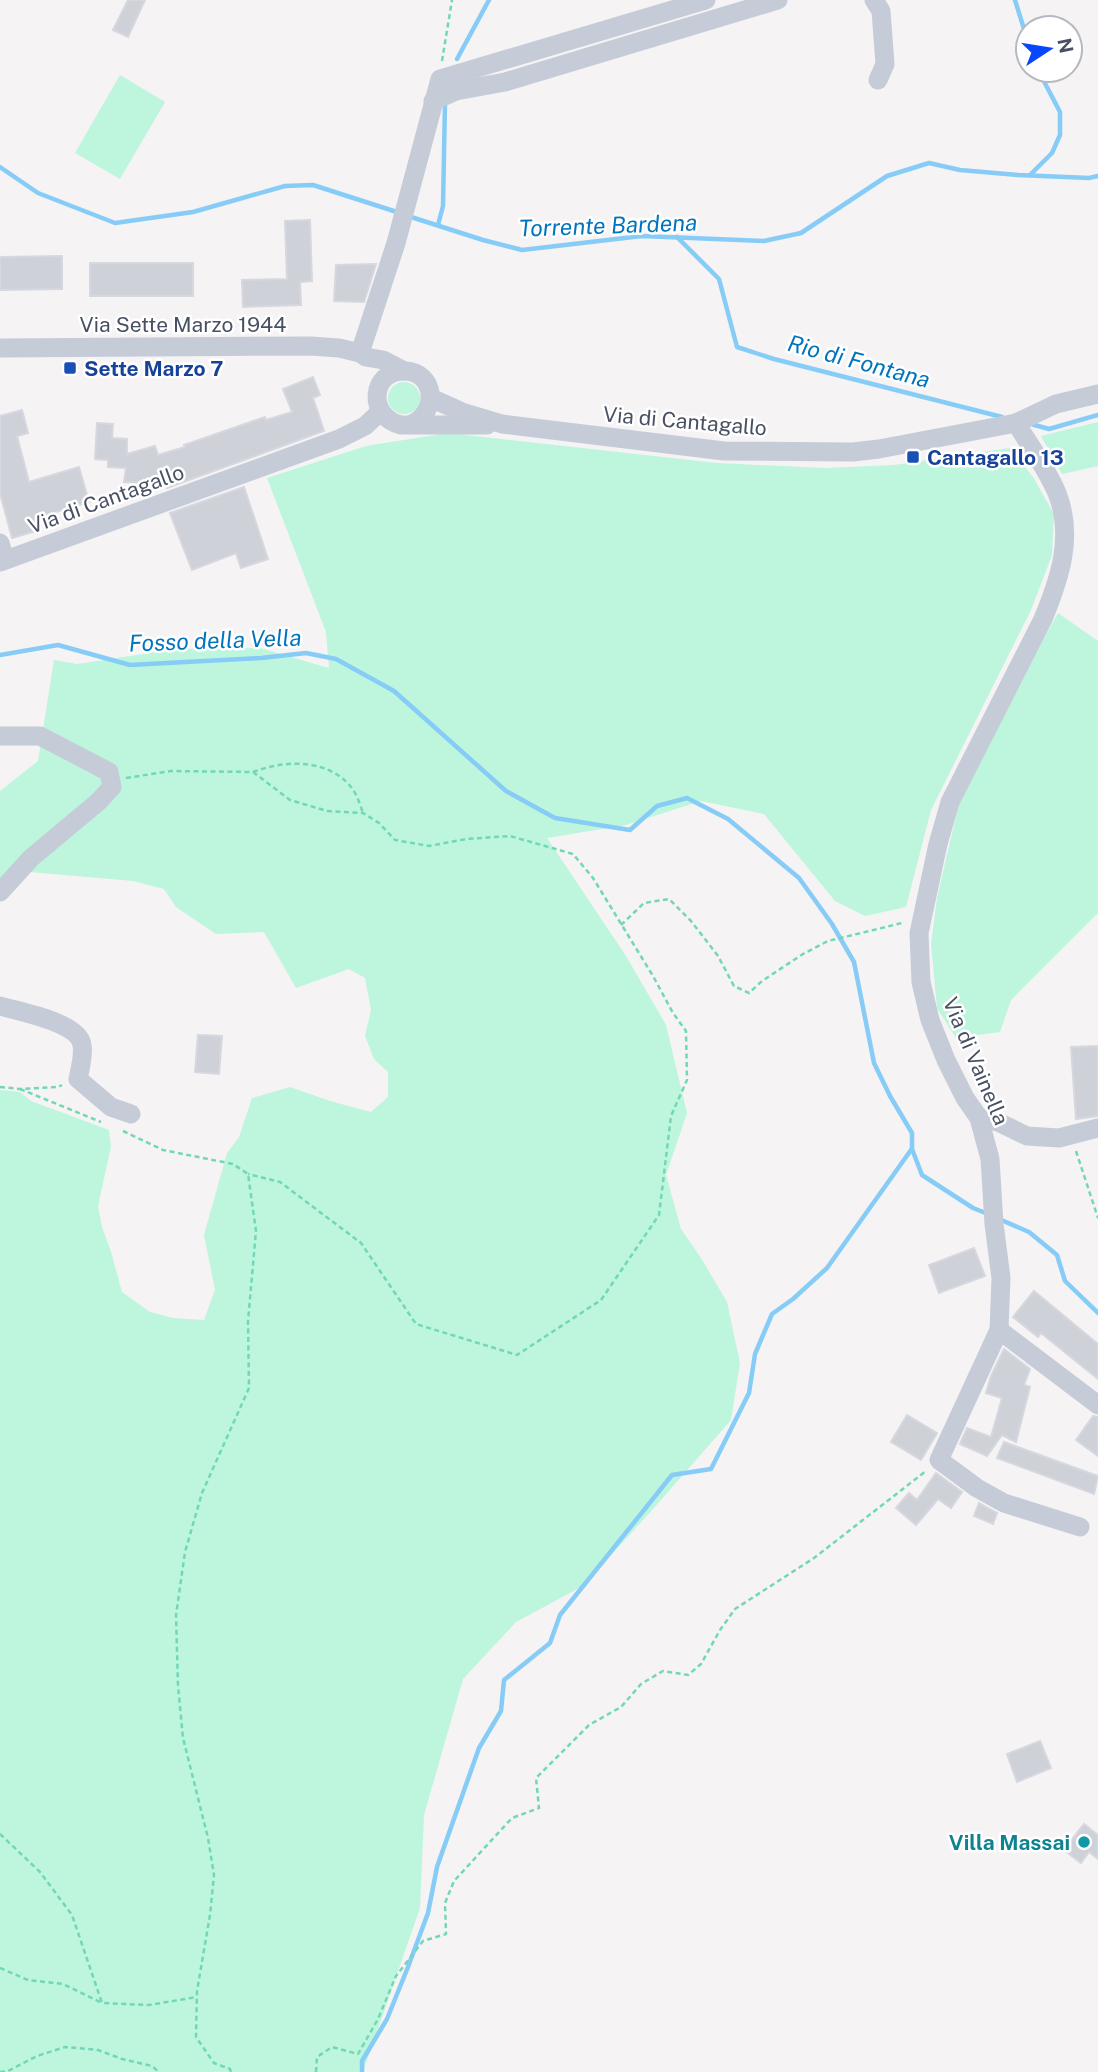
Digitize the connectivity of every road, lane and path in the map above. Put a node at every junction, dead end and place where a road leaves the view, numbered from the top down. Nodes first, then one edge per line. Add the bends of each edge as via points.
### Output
1 (453, 0) edge
2 (706, 0) edge
3 (778, 0) edge
4 (874, 0) edge
5 (440, 79) junction
6 (878, 80) dead end
7 (433, 101) junction
8 (0, 348) edge
9 (363, 355) junction
10 (404, 371) junction
11 (378, 390) junction
12 (1098, 394) edge
13 (431, 398) junction
14 (380, 412) junction
15 (1024, 419) junction
16 (498, 424) junction
17 (410, 425) junction
18 (2, 555) edge
19 (0, 736) edge
20 (253, 772) junction
21 (112, 787) junction
22 (363, 813) junction
23 (0, 892) edge
24 (923, 917) junction
25 (621, 925) junction
26 (0, 1006) edge
27 (78, 1079) junction
28 (0, 1087) edge
29 (20, 1089) junction
30 (979, 1118) junction
31 (125, 1122) joint
32 (107, 1125) dead end
33 (1098, 1128) edge
34 (1070, 1135) junction
35 (248, 1174) junction
36 (1098, 1218) edge
37 (999, 1330) junction
38 (1098, 1405) edge
39 (939, 1460) junction
40 (1080, 1527) dead end
41 (0, 1835) edge
42 (0, 1968) edge
43 (197, 1997) junction
44 (102, 2003) junction
45 (0, 2072) edge
46 (159, 2072) edge
47 (230, 2072) edge
48 (316, 2072) edge

1 - 5 path
2 - 5 street
3 - 7 street
4 - 6 street via 881,11 884,64
5 - 7 street
7 - 9 street
8 - 9 street, Via Sette Marzo 1944 via 311,346
9 - 10 street, Via Sette Marzo 1944
9 - 11 street
10 - 11 street via 388,376
10 - 13 street via 420,376
11 - 14 street
12 - 15 street via 1056,404
13 - 16 street
13 - 17 street via 425,415
14 - 17 street via 393,423
14 - 18 street, Via di Cantagallo via 339,439
15 - 16 street, Via di Cantagallo via 853,452 724,451
15 - 24 street, Via di Vainella via 1057,492 1066,522 1065,550 1042,619 950,802
16 - 17 street
19 - 21 street via 40,736 109,772
20 - 21 path via 171,771 124,778
20 - 22 path via 290,800 327,811
20 - 22 path via 303,763 334,772 353,788
21 - 23 street via 31,858
22 - 25 path via 395,840 429,846 510,836 573,854
24 - 25 path via 830,941 803,954 749,993 734,986 718,956 669,899 644,903
24 - 30 street, Via di Vainella via 919,957 930,1020 946,1060
25 - 35 path via 686,1031 687,1080 671,1116 659,1215 601,1300 517,1355 416,1324 361,1243 281,1182
26 - 27 street via 66,1026 77,1034 82,1044
27 - 29 path via 58,1087
27 - 31 street
28 - 29 path
29 - 32 path
30 - 34 street via 1027,1136
30 - 37 street, Via di Vainella via 990,1159 1001,1278
31 - 35 path via 163,1150 233,1164
33 - 34 street
34 - 36 path
35 - 43 path via 256,1231 248,1321 249,1388 202,1493 185,1552 176,1615 183,1738 214,1875
37 - 38 street
37 - 39 street, Via di Vainella
39 - 40 street via 1004,1503
39 - 48 path via 814,1558 735,1609 701,1664 688,1675 663,1671 641,1684 621,1707 589,1725 556,1757 536,1778 539,1808 512,1818 454,1881 445,1903 446,1934 423,1941 396,1976 358,2054 332,2047 317,2057
41 - 44 path via 40,1872 72,1915
42 - 44 path via 28,1980 63,1984
43 - 44 path via 149,2005
43 - 47 path via 196,2037 214,2063
45 - 46 path via 65,2047 98,2050

